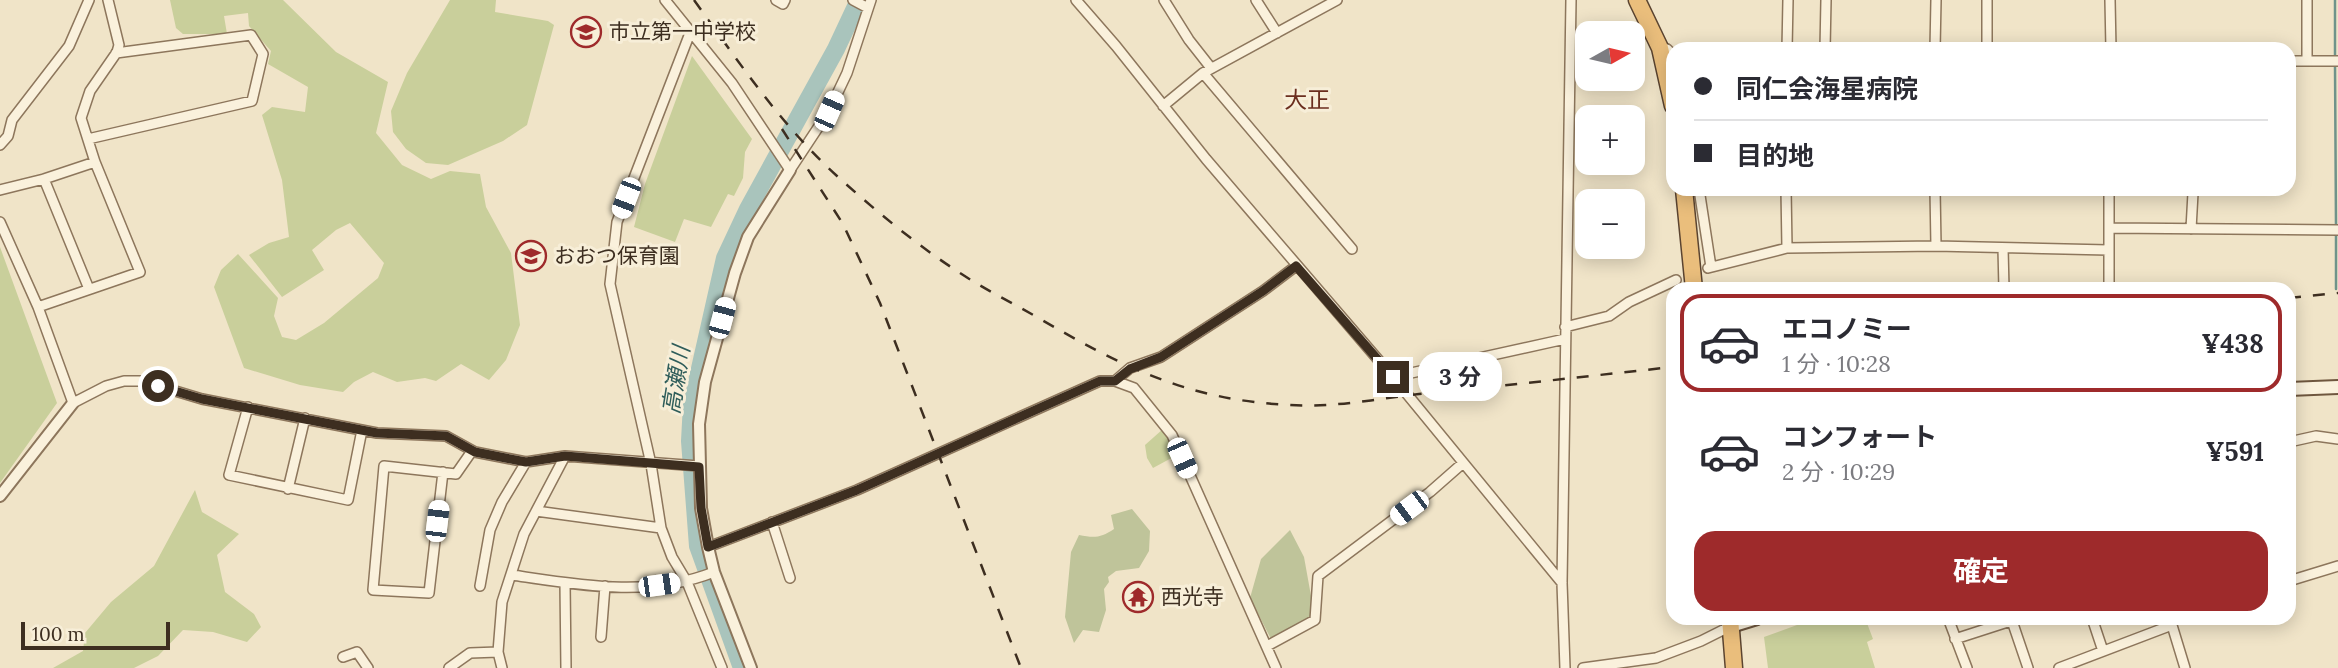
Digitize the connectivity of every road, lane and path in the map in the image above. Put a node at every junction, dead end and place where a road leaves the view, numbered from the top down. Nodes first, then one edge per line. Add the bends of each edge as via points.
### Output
1 (89, 0) edge
2 (108, 0) edge
3 (665, 0) edge
4 (776, 0) edge
5 (785, 0) edge
6 (853, 0) edge
7 (1076, 0) edge
8 (1164, 0) edge
9 (1256, 0) edge
10 (1337, 0) edge
11 (1572, 0) edge
12 (1637, 0) edge
13 (1788, 0) edge
14 (1826, 0) edge
15 (1936, 0) edge
16 (1987, 0) edge
17 (2110, 0) edge
18 (2307, 0) edge
19 (869, 4) edge
20 (690, 33) junction
21 (1277, 33) junction
22 (1787, 42) edge
23 (1825, 42) edge
24 (1935, 42) edge
25 (1987, 42) edge
26 (2111, 42) edge
27 (1666, 52) edge
28 (116, 53) junction
29 (2296, 61) edge
30 (2307, 61) junction
31 (2338, 61) edge
32 (1207, 71) junction
33 (1163, 106) junction
34 (88, 139) junction
35 (0, 145) edge
36 (95, 162) junction
37 (790, 170) junction
38 (44, 180) junction
39 (0, 190) edge
40 (1685, 196) edge
41 (1700, 196) edge
42 (1786, 196) edge
43 (1935, 196) edge
44 (2109, 196) edge
45 (2193, 196) edge
46 (0, 222) edge
47 (2109, 228) junction
48 (2191, 229) junction
49 (2338, 230) edge
50 (1936, 247) junction
51 (1787, 248) junction
52 (2003, 248) junction
53 (1352, 249) dead end
54 (2108, 250) junction
55 (1296, 266) junction
56 (1676, 280) dead end
57 (1672, 282) edge
58 (1693, 282) edge
59 (2004, 282) edge
60 (2109, 282) edge
61 (1666, 285) edge
62 (89, 289) junction
63 (38, 307) junction
64 (1565, 327) junction
65 (1565, 339) junction
66 (1393, 377) junction
67 (1115, 381) junction
68 (2338, 387) edge
69 (2296, 389) edge
70 (73, 404) junction
71 (248, 407) junction
72 (305, 418) junction
73 (362, 430) junction
74 (2338, 439) edge
75 (2296, 440) edge
76 (472, 451) junction
77 (565, 456) junction
78 (526, 462) junction
79 (1463, 463) junction
80 (651, 464) junction
81 (699, 467) junction
82 (443, 472) junction
83 (288, 489) junction
84 (0, 496) edge
85 (536, 511) junction
86 (772, 522) junction
87 (661, 528) junction
88 (708, 547) junction
89 (2338, 566) edge
90 (714, 572) junction
91 (512, 575) junction
92 (790, 578) dead end
93 (2296, 579) edge
94 (687, 582) junction
95 (565, 583) junction
96 (1562, 583) junction
97 (480, 586) dead end
98 (605, 586) junction
99 (1726, 625) edge
100 (1731, 625) edge
101 (1950, 625) edge
102 (1996, 625) edge
103 (2016, 625) edge
104 (2094, 625) edge
105 (2165, 625) edge
106 (2173, 625) edge
107 (601, 637) dead end
108 (1955, 639) junction
109 (1267, 646) junction
110 (2103, 651) junction
111 (498, 653) junction
112 (343, 657) dead end
113 (368, 668) edge
114 (449, 668) edge
115 (502, 668) edge
116 (566, 668) edge
117 (722, 668) edge
118 (751, 668) edge
119 (1276, 668) edge
120 (1565, 668) edge
121 (1583, 668) edge
122 (1734, 668) edge
123 (1966, 668) edge
124 (2028, 668) edge
125 (2059, 668) edge
126 (2185, 668) edge

1 - 35 street via 69,46 12,120
2 - 28 street via 119,45
3 - 20 street
4 - 5 street via 783,4
6 - 19 street
7 - 33 street
8 - 32 street
9 - 21 street
10 - 21 street
11 - 64 street
12 - 27 highway
13 - 22 street
14 - 23 street
15 - 24 street
16 - 25 street
17 - 26 street
18 - 30 street
19 - 37 street via 829,111
20 - 37 street via 732,83
20 - 80 street via 617,222 610,284
21 - 32 street
28 - 34 street via 90,90 81,118
28 - 34 street via 251,35 263,54 252,101
29 - 30 street
30 - 31 street
32 - 33 street
32 - 53 street
33 - 55 street
34 - 36 street
36 - 38 street
36 - 62 street via 140,272
37 - 81 street via 748,237 735,273 705,382
38 - 39 street
38 - 62 street
40 - 58 highway
41 - 51 street via 1709,267
42 - 51 street
43 - 50 street
44 - 47 street
45 - 48 street
46 - 63 street
47 - 48 street
47 - 54 street
48 - 49 street
50 - 51 street
50 - 52 street
52 - 54 street
52 - 59 street
54 - 60 street
55 - 66 street
55 - 67 street via 1161,357 1130,369
56 - 57 street
61 - 64 street via 1609,316
62 - 63 street
63 - 70 street
64 - 65 street
65 - 66 street
65 - 96 street
66 - 79 street
67 - 86 street via 1100,381 857,490
67 - 109 street via 1134,388 1172,435
68 - 69 main road
70 - 71 street via 106,386 142,380 202,399
70 - 84 street
71 - 72 street
71 - 83 street via 229,475
72 - 73 street
72 - 83 street
73 - 76 street via 446,436
73 - 83 street via 348,500
74 - 75 street via 2316,436
76 - 78 street
76 - 82 street via 456,474
77 - 78 street
77 - 80 street
77 - 85 street
78 - 97 street via 490,530
79 - 96 street
79 - 109 street via 1318,576 1315,620
80 - 81 street
80 - 87 street
81 - 88 street
82 - 82 street via 384,466 373,590 429,593
85 - 87 street
85 - 91 street
86 - 88 street
86 - 92 street
87 - 94 street
88 - 90 street
89 - 93 street
90 - 94 street
90 - 118 street
91 - 95 street
91 - 111 street via 502,602
94 - 98 street via 632,589
94 - 117 street
95 - 98 street
95 - 116 street
96 - 120 street
98 - 107 street
99 - 121 street via 1702,641 1656,658
100 - 122 highway
101 - 108 street
102 - 108 street
103 - 124 street
104 - 110 street
105 - 110 street
106 - 126 street
108 - 123 street
109 - 119 street
110 - 125 street
111 - 114 street via 470,653
111 - 115 street
112 - 113 street via 357,652

